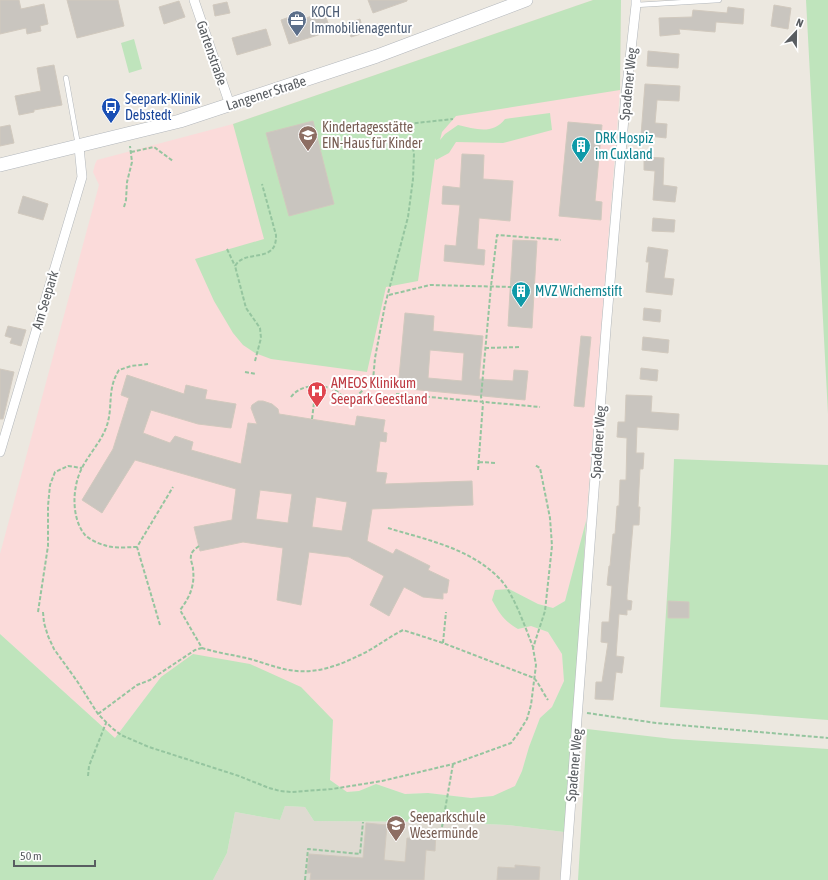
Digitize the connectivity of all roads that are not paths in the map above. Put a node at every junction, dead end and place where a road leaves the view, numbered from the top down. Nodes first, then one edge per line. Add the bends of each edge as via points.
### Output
1 (194, 0) edge
2 (526, 0) edge
3 (719, 0) edge
4 (636, 3) edge
5 (66, 78) dead end
6 (230, 105) junction
7 (79, 147) junction
8 (0, 165) edge
9 (0, 452) edge
10 (565, 880) edge

1 - 6 street, Gartenstraße
2 - 6 main road, Langener Straße via 377,56
3 - 4 lane, Spadener Weg
4 - 10 street, Spadener Weg via 608,313
5 - 7 lane
6 - 7 main road, Langener Straße via 180,121
7 - 8 main road, Langener Straße
7 - 9 street, Am Seepark via 82,177

